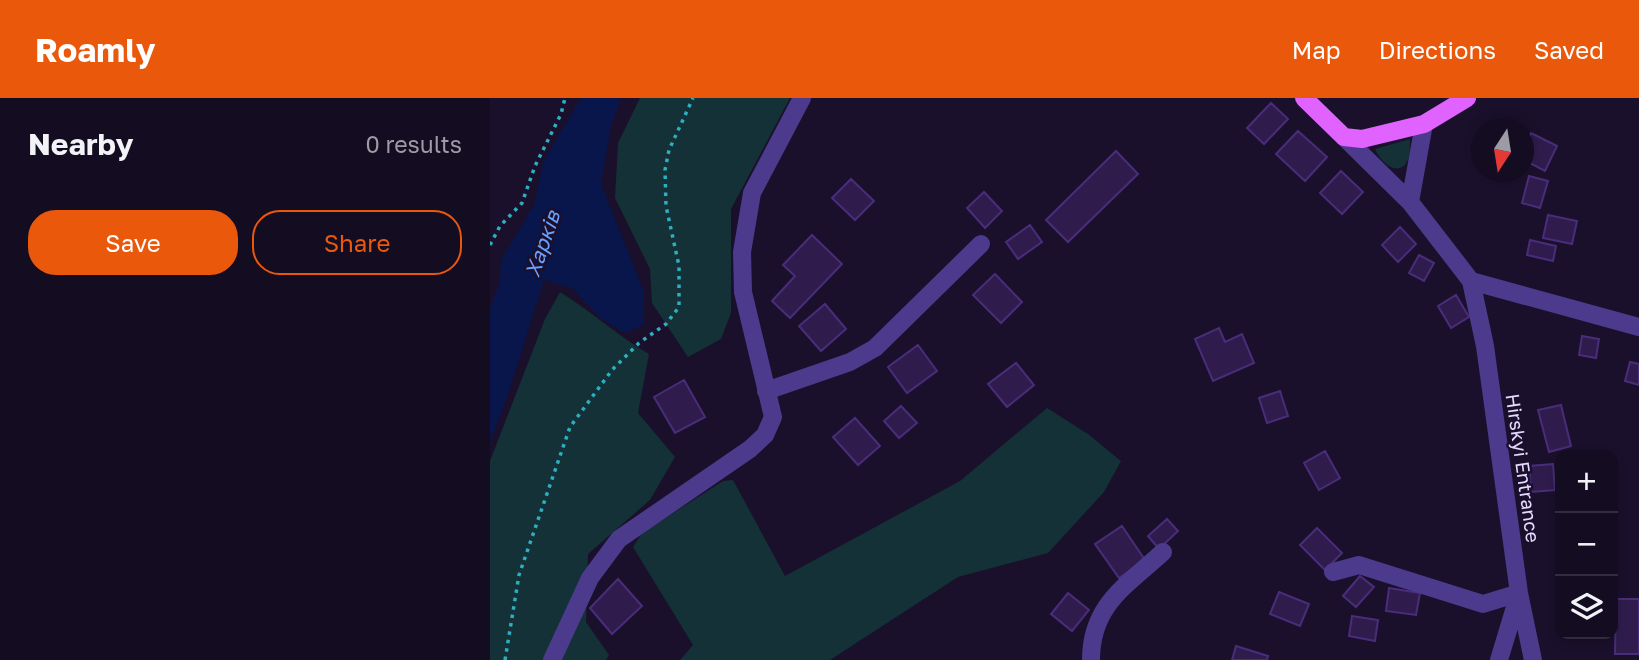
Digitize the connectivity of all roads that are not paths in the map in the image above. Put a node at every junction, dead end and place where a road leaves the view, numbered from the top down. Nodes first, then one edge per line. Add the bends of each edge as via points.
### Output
1 (802, 98) edge
2 (1304, 98) edge
3 (1467, 98) edge
4 (1424, 124) junction
5 (1343, 137) junction
6 (1410, 202) junction
7 (981, 244) dead end
8 (1471, 281) junction
9 (1639, 327) edge
10 (766, 391) junction
11 (1163, 552) dead end
12 (1333, 572) dead end
13 (1519, 593) junction
14 (552, 660) edge
15 (1091, 660) edge
16 (1499, 660) edge
17 (1533, 660) edge

1 - 10 street via 752,193 742,252 743,292
2 - 5 main road
3 - 4 main road
4 - 5 main road via 1362,139
4 - 6 street
5 - 6 street
6 - 8 street
7 - 10 street via 875,348 850,362
8 - 9 street
8 - 13 street, Hirskyi Entrance via 1485,346
10 - 14 street via 773,417 765,435 619,539 590,578
11 - 15 street via 1106,605 1095,626
12 - 13 street via 1359,565 1483,604
13 - 16 street
13 - 17 street, Hirskyi Entrance

